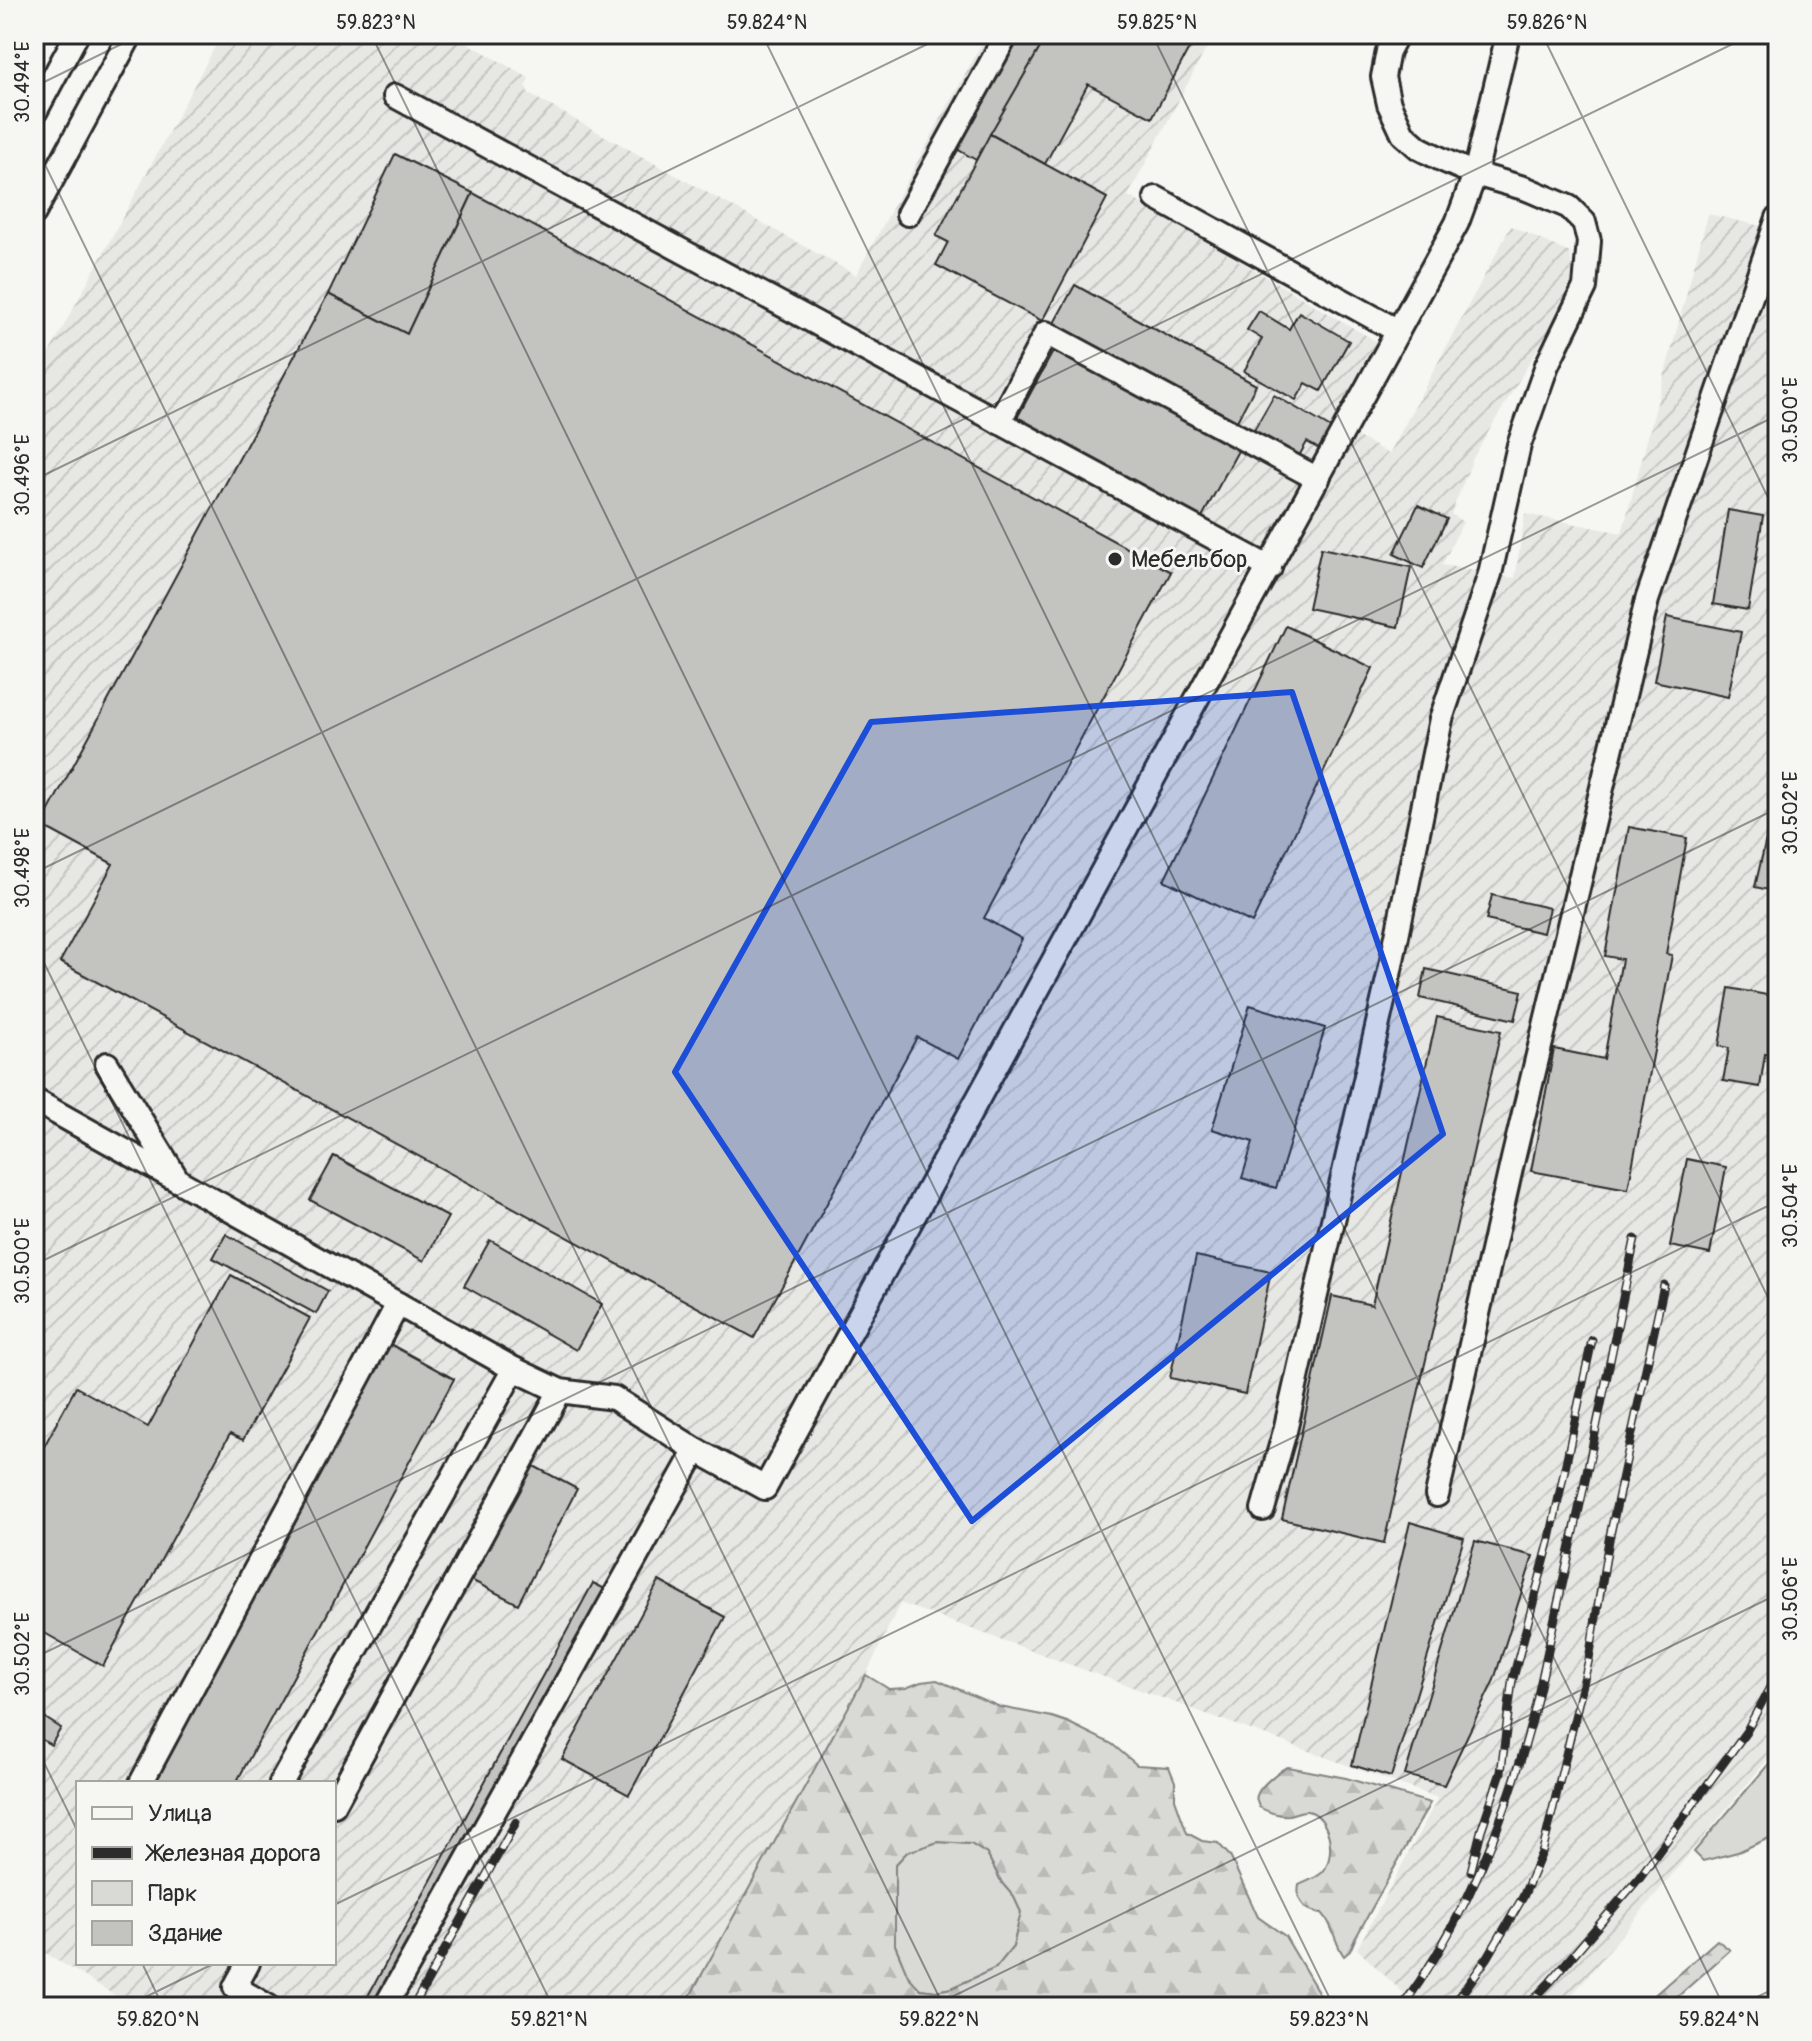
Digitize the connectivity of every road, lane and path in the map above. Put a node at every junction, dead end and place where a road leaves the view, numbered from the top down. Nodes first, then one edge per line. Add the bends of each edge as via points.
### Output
1 (77, 34) edge
2 (131, 34) edge
3 (1007, 34) edge
4 (1397, 34) edge
5 (1508, 34) edge
6 (395, 96) dead end
7 (34, 114) edge
8 (1475, 174) junction
9 (1156, 198) dead end
10 (34, 213) edge
11 (908, 214) dead end
12 (1778, 218) edge
13 (1398, 331) junction
14 (999, 422) junction
15 (1318, 479) junction
16 (1270, 568) junction
17 (107, 1064) dead end
18 (34, 1100) edge
19 (179, 1181) junction
20 (398, 1304) junction
21 (514, 1369) junction
22 (560, 1391) junction
23 (696, 1450) junction
24 (1437, 1495) dead end
25 (1263, 1509) dead end
26 (142, 1781) edge
27 (282, 1781) edge
28 (336, 1801) edge
29 (247, 1965) edge
30 (269, 2007) edge
31 (385, 2007) edge

1 - 7 street
2 - 10 street
3 - 11 street
4 - 8 street via 1383,77 1403,134 1419,148
5 - 8 street
6 - 14 street
8 - 13 street via 1457,223
8 - 25 street via 1569,207 1584,222 1589,241 1585,287 1547,365 1519,445 1490,574 1441,719 1386,990
9 - 13 street
12 - 24 street via 1647,600
13 - 15 street
14 - 15 street via 1046,333
14 - 16 street
15 - 16 street
16 - 23 street via 765,1488
17 - 19 street
18 - 19 street
19 - 20 street
20 - 21 street
20 - 26 street
21 - 22 street
21 - 27 street
22 - 23 street via 614,1398
22 - 28 street
23 - 31 street
29 - 30 street via 235,1987

